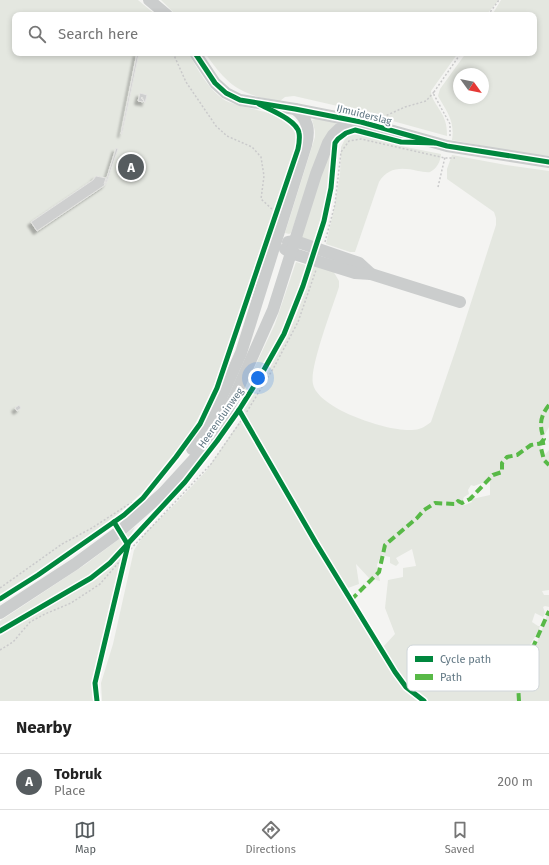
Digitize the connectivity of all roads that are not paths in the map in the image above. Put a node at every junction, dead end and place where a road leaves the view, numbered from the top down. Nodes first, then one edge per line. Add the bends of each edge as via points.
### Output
1 (148, 0) edge
2 (163, 12) edge
3 (197, 56) edge
4 (295, 109) junction
5 (361, 122) junction
6 (549, 162) edge
7 (295, 241) junction
8 (276, 243) junction
9 (291, 254) junction
10 (371, 274) junction
11 (460, 302) dead end
12 (133, 514) junction
13 (0, 613) edge

1 - 2 street
3 - 4 street, IJmuiderslag via 215,83 226,93 240,100
4 - 5 street, IJmuiderslag
4 - 8 street, Heerenduinweg via 307,122 308,137
5 - 6 street, IJmuiderslag via 447,146
5 - 7 street, Heerenduinweg via 339,129 328,143
7 - 8 street
7 - 9 street, Heerenduinweg
7 - 10 street via 359,263
8 - 9 street
8 - 12 street, Heerenduinweg via 241,353 221,398 186,458 160,491
9 - 10 street via 355,273
9 - 12 street, Heerenduinweg via 273,310 233,400 215,430 195,458 163,493
10 - 11 street
12 - 13 street, Heerenduinweg via 120,531

